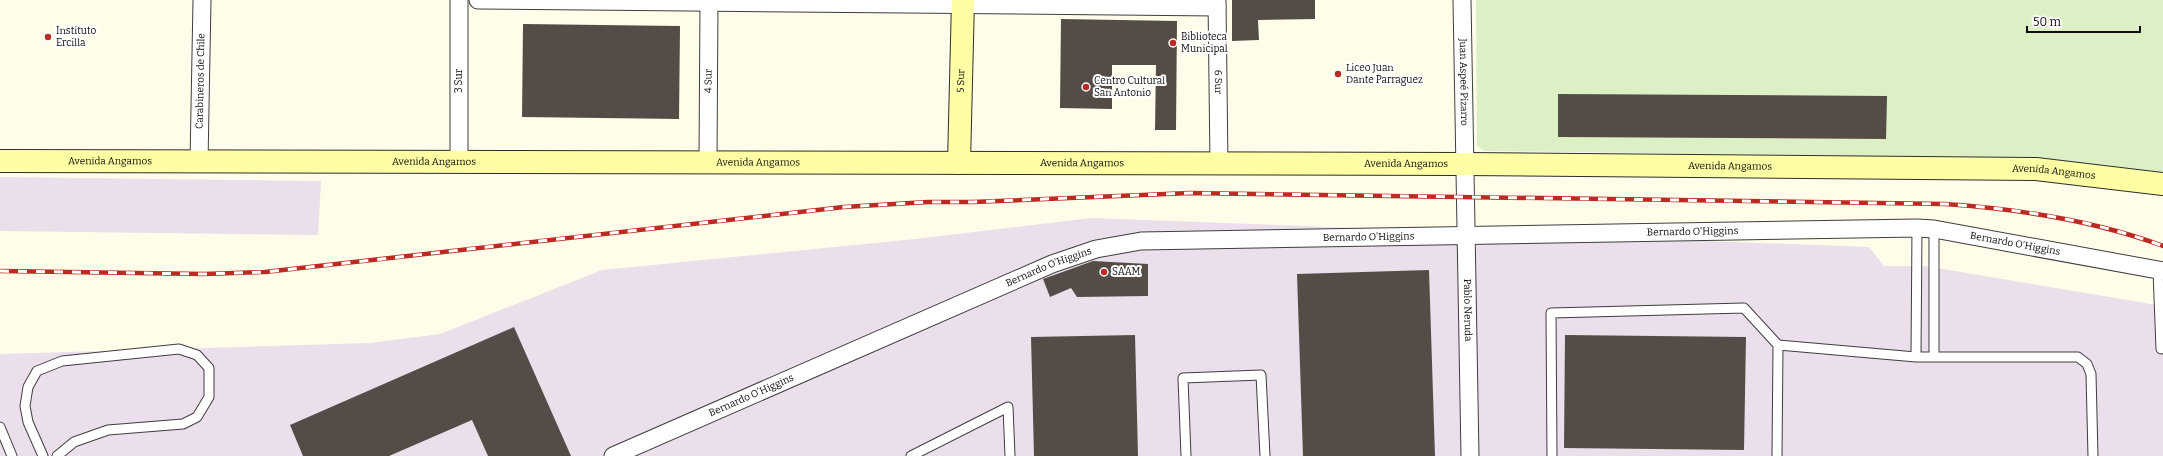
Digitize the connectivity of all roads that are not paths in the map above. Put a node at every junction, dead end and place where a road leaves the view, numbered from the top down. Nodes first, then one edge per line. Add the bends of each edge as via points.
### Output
1 (202, 0) edge
2 (459, 0) edge
3 (478, 0) edge
4 (1462, 0) edge
5 (709, 2) edge
6 (963, 3) edge
7 (1217, 4) edge
8 (0, 161) edge
9 (199, 162) junction
10 (459, 162) junction
11 (708, 163) junction
12 (960, 163) junction
13 (1219, 164) junction
14 (1465, 164) junction
15 (2163, 184) edge
16 (1917, 228) junction
17 (1934, 229) junction
18 (1466, 236) junction
19 (2161, 271) edge
20 (1778, 345) junction
21 (2161, 349) dead end
22 (1916, 357) junction
23 (1934, 357) junction
24 (0, 426) edge
25 (12, 456) edge
26 (43, 456) edge
27 (57, 456) edge
28 (613, 456) edge
29 (911, 456) edge
30 (1010, 456) edge
31 (1186, 456) edge
32 (1265, 456) edge
33 (1470, 456) edge
34 (1552, 456) edge
35 (1777, 456) edge
36 (2093, 456) edge

1 - 9 street, Carabineros de Chile
2 - 10 street, 3 Sur
3 - 5 street
4 - 14 street, Juan Aspeé Pizarro
5 - 6 street
5 - 11 street, 4 Sur
6 - 7 street
6 - 12 street, 5 Sur
7 - 13 street, 6 Sur
8 - 9 street, Avenida Angamos
9 - 10 street, Avenida Angamos
10 - 11 street, Avenida Angamos
11 - 12 street, Avenida Angamos
12 - 13 street, Avenida Angamos
13 - 14 street, Avenida Angamos
14 - 15 street, Avenida Angamos via 1998,165
14 - 18 street, Pablo Neruda
16 - 17 street, Bernardo O'Higgins
16 - 18 street, Bernardo O'Higgins
16 - 22 lane
17 - 19 street, Bernardo O'Higgins
17 - 23 lane
18 - 28 street, Bernardo O'Higgins via 1164,240 1141,241 1096,249 1052,264
18 - 33 street, Pablo Neruda
19 - 21 lane
20 - 22 lane
20 - 34 lane via 1744,308 1551,312
20 - 35 lane
22 - 23 lane
23 - 36 lane via 2073,356 2084,360 2091,374
24 - 25 lane
26 - 27 lane via 28,422 25,406 28,387 37,371 62,361 178,349 197,355 209,368 209,397 197,417 183,424 108,430 74,442
29 - 30 lane via 1008,407
31 - 32 lane via 1183,378 1261,375

